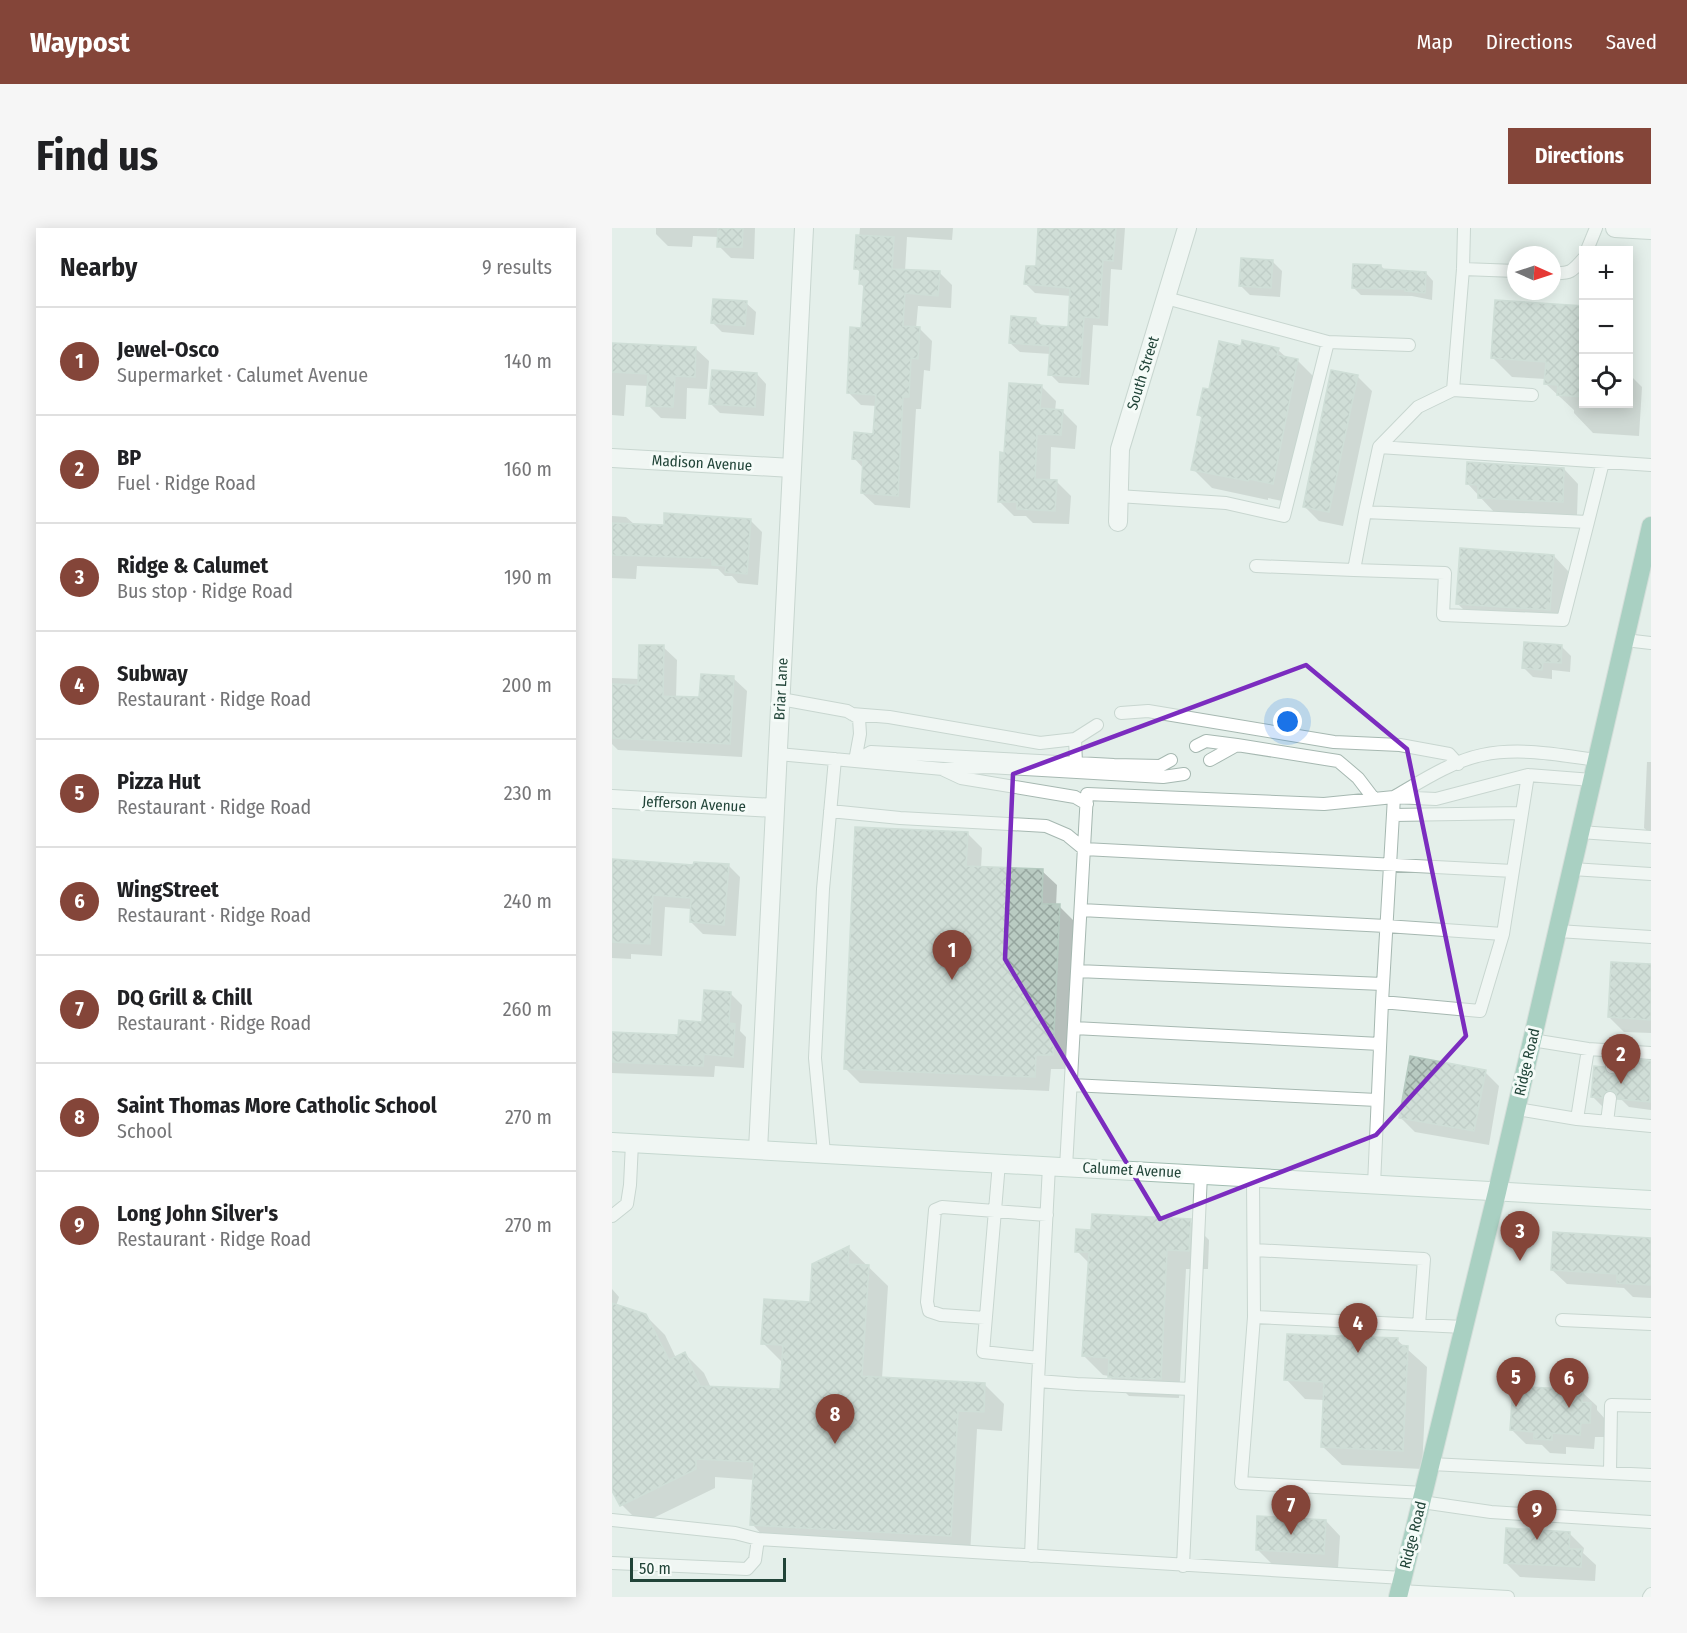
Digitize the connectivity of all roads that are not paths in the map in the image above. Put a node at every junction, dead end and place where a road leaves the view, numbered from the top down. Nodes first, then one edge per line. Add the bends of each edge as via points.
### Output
1 (804, 228) edge
2 (1187, 228) edge
3 (1464, 228) edge
4 (1596, 228) edge
5 (1615, 228) edge
6 (1651, 230) edge
7 (1589, 246) edge
8 (1579, 264) edge
9 (1464, 269) junction
10 (1507, 271) edge
11 (1561, 274) edge
12 (1166, 298) junction
13 (1328, 342) junction
14 (1409, 345) dead end
15 (1453, 390) junction
16 (1532, 395) dead end
17 (1379, 447) junction
18 (612, 458) edge
19 (1603, 462) junction
20 (1651, 465) edge
21 (792, 468) junction
22 (1118, 496) junction
23 (1365, 512) junction
24 (1118, 522) dead end
25 (1588, 522) junction
26 (1651, 526) edge
27 (1256, 566) dead end
28 (1354, 570) junction
29 (1624, 640) junction
30 (1651, 643) edge
31 (781, 699) junction
32 (1121, 713) dead end
33 (855, 716) junction
34 (1097, 724) dead end
35 (1075, 739) junction
36 (1237, 745) junction
37 (1196, 746) dead end
38 (778, 754) junction
39 (835, 759) junction
40 (1210, 759) dead end
41 (1172, 760) dead end
42 (1597, 760) junction
43 (855, 761) junction
44 (1076, 763) junction
45 (1458, 764) junction
46 (943, 769) junction
47 (1184, 774) dead end
48 (1528, 775) junction
49 (1593, 780) junction
50 (1394, 797) junction
51 (1374, 799) junction
52 (612, 800) edge
53 (1087, 804) junction
54 (776, 808) junction
55 (830, 811) junction
56 (1522, 813) junction
57 (1393, 815) junction
58 (1580, 832) junction
59 (1651, 837) edge
60 (1084, 849) junction
61 (1390, 864) junction
62 (1572, 869) junction
63 (1513, 871) junction
64 (1651, 874) edge
65 (1081, 909) junction
66 (1386, 926) junction
67 (1558, 931) junction
68 (1503, 934) junction
69 (1651, 937) edge
70 (1077, 971) junction
71 (1383, 984) junction
72 (1382, 1002) junction
73 (1074, 1028) junction
74 (1533, 1040) junction
75 (1380, 1044) junction
76 (1588, 1049) junction
77 (1613, 1050) junction
78 (1651, 1053) edge
79 (1612, 1067) dead end
80 (1071, 1085) junction
81 (1610, 1098) dead end
82 (1377, 1100) junction
83 (1517, 1109) junction
84 (1577, 1119) junction
85 (1607, 1122) junction
86 (1651, 1126) edge
87 (612, 1142) edge
88 (632, 1143) junction
89 (758, 1150) junction
90 (824, 1153) junction
91 (999, 1163) junction
92 (1058, 1166) junction
93 (1201, 1174) junction
94 (1253, 1177) junction
95 (1374, 1185) junction
96 (1497, 1192) junction
97 (1651, 1200) edge
98 (994, 1212) junction
99 (1047, 1215) junction
100 (612, 1216) edge
101 (1254, 1250) junction
102 (1254, 1317) junction
103 (985, 1318) junction
104 (1562, 1320) dead end
105 (1651, 1324) edge
106 (1419, 1325) junction
107 (1464, 1327) junction
108 (1039, 1358) junction
109 (1038, 1381) junction
110 (1191, 1389) junction
111 (1651, 1406) edge
112 (1431, 1464) junction
113 (1610, 1473) junction
114 (1651, 1475) edge
115 (1423, 1497) junction
116 (612, 1520) edge
117 (1651, 1521) edge
118 (758, 1539) junction
119 (1031, 1556) junction
120 (612, 1563) edge
121 (1183, 1566) junction
122 (1400, 1589) edge
123 (1484, 1596) edge
124 (1508, 1597) edge

1 - 21 street, Briar Lane
2 - 12 street, South Street
3 - 9 lane
4 - 7 lane
5 - 6 street
8 - 11 lane via 1568,274
9 - 10 lane
9 - 15 lane
12 - 13 lane
12 - 22 street, South Street via 1120,449
13 - 14 lane
13 - 22 lane via 1284,516 1226,503
15 - 16 lane
15 - 17 lane via 1418,406
17 - 19 lane
17 - 23 lane
18 - 21 street, Madison Avenue
19 - 20 lane
19 - 25 lane
21 - 31 street, Briar Lane
22 - 24 street, South Street
23 - 25 lane
23 - 28 lane
25 - 28 lane via 1563,620 1443,615 1445,573
26 - 29 main road, Ridge Road
27 - 28 lane
29 - 30 lane
29 - 42 main road, Ridge Road
31 - 33 lane via 847,711
31 - 38 street, Briar Lane
32 - 45 lane via 1148,711 1334,742 1400,745 1449,754
33 - 35 lane via 889,717 1040,743
33 - 43 lane via 860,734
34 - 35 lane
35 - 44 lane
36 - 37 lane via 1206,741
36 - 40 lane
36 - 51 lane via 1338,762 1358,778
38 - 39 lane
38 - 54 street, Briar Lane
39 - 43 lane
39 - 55 lane
41 - 44 lane via 1160,766
42 - 45 lane via 1510,752 1480,755
42 - 49 main road, Ridge Road
43 - 44 lane via 872,752
43 - 46 lane
45 - 50 lane
46 - 47 lane via 989,766 1155,777
46 - 53 lane via 961,778 1075,797
48 - 49 lane
48 - 50 lane via 1436,799
48 - 56 lane
49 - 58 main road, Ridge Road
50 - 51 lane
50 - 57 lane
51 - 53 lane via 1324,804 1087,794
52 - 54 street, Jefferson Avenue
53 - 60 lane
54 - 89 street, Briar Lane
55 - 60 lane via 1046,826 1067,835
55 - 90 lane via 815,1058
56 - 57 lane
56 - 63 lane
57 - 61 lane
58 - 59 lane
58 - 62 main road, Ridge Road
60 - 61 lane
60 - 65 lane
61 - 63 lane
61 - 66 lane
62 - 64 lane
62 - 67 main road, Ridge Road
63 - 68 lane
65 - 66 lane
65 - 70 lane
66 - 68 lane
66 - 71 lane
67 - 69 lane
67 - 74 main road, Ridge Road
68 - 72 lane via 1480,1011
70 - 71 lane
70 - 73 lane
71 - 72 lane
72 - 75 lane
73 - 75 lane
73 - 80 lane
74 - 76 lane
74 - 83 main road, Ridge Road
75 - 82 lane
76 - 77 lane
76 - 84 lane
77 - 78 lane
77 - 79 lane
80 - 82 lane
80 - 92 lane
81 - 85 lane
82 - 95 lane
83 - 84 lane
83 - 96 main road, Ridge Road
84 - 85 lane
85 - 86 lane
87 - 88 street, Calumet Avenue
88 - 89 street, Calumet Avenue
88 - 100 lane via 627,1204
89 - 90 street, Calumet Avenue
90 - 91 street, Calumet Avenue
91 - 92 street, Calumet Avenue
91 - 98 lane
92 - 93 street, Calumet Avenue
92 - 99 lane
93 - 94 street, Calumet Avenue
93 - 110 lane
94 - 95 street, Calumet Avenue
94 - 101 lane
95 - 96 street, Calumet Avenue
96 - 97 street, Calumet Avenue
96 - 107 main road, Ridge Road
98 - 99 lane
98 - 103 lane
98 - 103 lane via 942,1207 935,1210 927,1302 929,1311 941,1315
99 - 108 lane
101 - 102 lane
101 - 106 lane via 1424,1259
102 - 106 lane
102 - 115 lane via 1241,1483
103 - 108 lane via 983,1352
104 - 105 lane
106 - 107 lane
107 - 112 main road, Ridge Road
108 - 109 lane
109 - 110 lane
109 - 119 lane
110 - 121 lane
111 - 113 lane via 1611,1405
112 - 113 lane
112 - 115 main road, Ridge Road
113 - 114 lane
115 - 117 lane via 1491,1512
115 - 122 main road, Ridge Road
116 - 118 lane
118 - 119 lane
118 - 120 lane via 754,1560 747,1569
119 - 121 lane
121 - 122 lane
122 - 123 lane
123 - 124 lane

